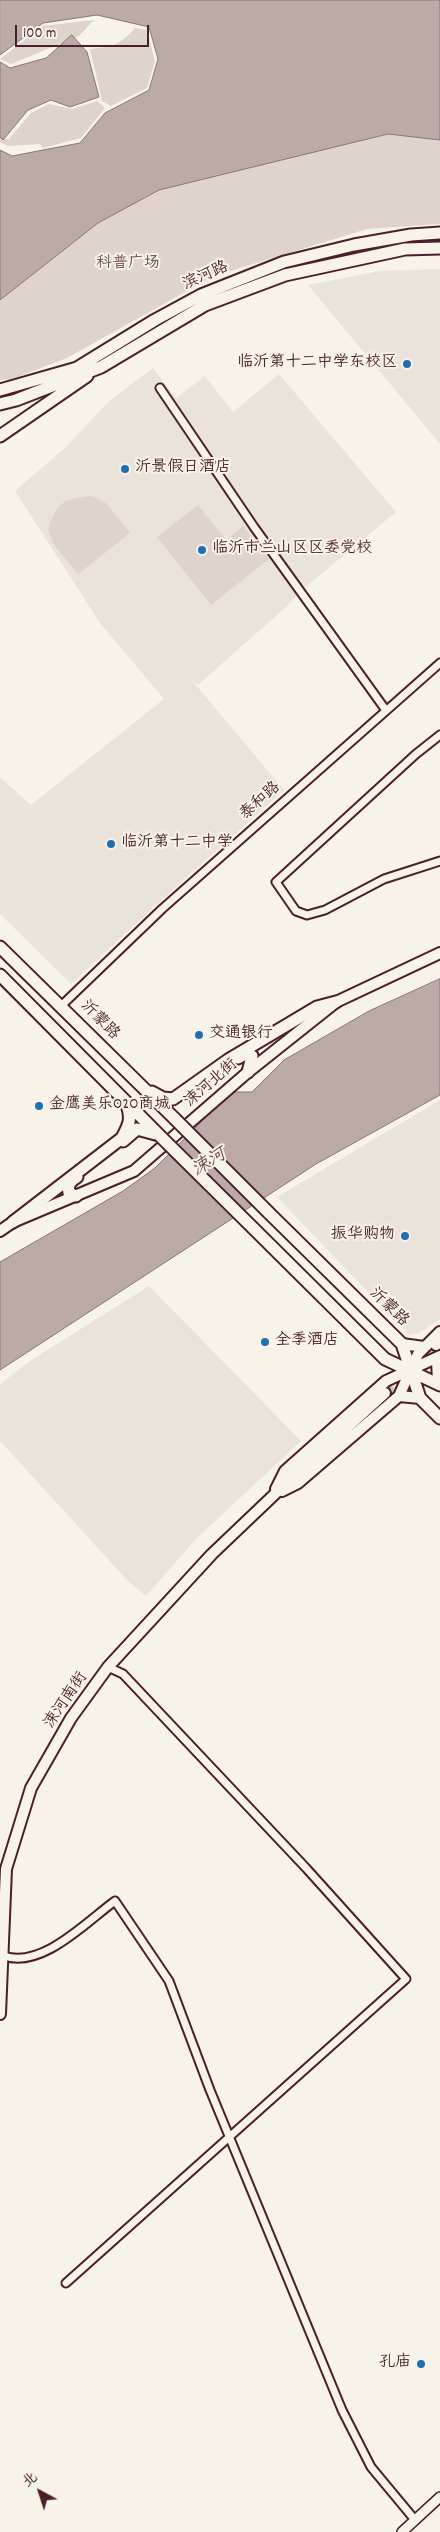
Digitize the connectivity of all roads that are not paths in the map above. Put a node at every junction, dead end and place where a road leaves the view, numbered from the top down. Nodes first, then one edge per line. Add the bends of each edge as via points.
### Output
1 (440, 233) edge
2 (440, 248) edge
3 (101, 367) junction
4 (160, 388) dead end
5 (0, 390) edge
6 (0, 404) edge
7 (0, 436) edge
8 (440, 663) edge
9 (385, 710) junction
10 (440, 735) edge
11 (440, 861) edge
12 (0, 948) edge
13 (440, 953) edge
14 (0, 975) edge
15 (336, 1002) junction
16 (61, 1006) junction
17 (248, 1072) junction
18 (145, 1089) junction
19 (126, 1100) junction
20 (175, 1119) junction
21 (159, 1135) junction
22 (76, 1196) junction
23 (13, 1222) junction
24 (0, 1231) edge
25 (440, 1332) edge
26 (402, 1344) junction
27 (424, 1347) junction
28 (438, 1358) edge
29 (410, 1370) junction
30 (439, 1384) edge
31 (385, 1393) tunnel mouth
32 (400, 1396) junction
33 (420, 1398) junction
34 (440, 1418) edge
35 (272, 1496) junction
36 (108, 1667) junction
37 (4, 1956) junction
38 (0, 2014) edge
39 (230, 2137) junction
40 (66, 2283) dead end
41 (440, 2497) edge
42 (415, 2520) junction
43 (402, 2532) edge

1 - 5 main road, 滨河路 via 354,245 284,262 201,295 77,368
2 - 3 main road, 滨河路 via 405,250 285,275 205,305
3 - 6 main road, 滨河路
3 - 7 main road
4 - 9 street via 254,527
8 - 9 street, 泰和路
9 - 16 street, 泰和路 via 162,909
10 - 11 street via 276,882 296,911 307,915 325,910 384,879
12 - 16 main road, 沂蒙路
13 - 15 main road, 涑河北街
14 - 19 main road
15 - 17 main road, 涑河北街
15 - 18 main road via 317,1007 228,1060 173,1099
16 - 18 main road, 沂蒙路
17 - 20 main road via 252,1056 247,1053 182,1098
17 - 22 main road, 涑河北街 via 134,1171
18 - 20 main road, 沂蒙路
19 - 21 main road
19 - 23 main road via 132,1116 122,1138
20 - 26 main road, 沂蒙路, bridge
21 - 22 main road via 137,1130 70,1182 69,1192
21 - 29 main road, bridge via 385,1359
22 - 23 main road, 涑河北街
23 - 24 main road, 涑河北街
25 - 27 main road
26 - 27 main road
26 - 29 main road, 沂蒙路
27 - 29 main road
28 - 29 main road
28 - 30 main road
29 - 30 main road
29 - 32 main road
29 - 33 main road, 沂蒙路
29 - 35 main road via 386,1381 285,1471
31 - 35 main road, 涑河南街
32 - 33 main road
32 - 35 main road via 298,1483
33 - 34 main road, 沂蒙路
35 - 36 main road, 涑河南街 via 212,1554
36 - 37 main road, 涑河南街 via 72,1718 31,1788 6,1869
36 - 39 street via 123,1674 406,1979
37 - 38 main road, 涑河南街
37 - 39 street via 16,1960 48,1952 115,1901 168,1981
39 - 40 street
39 - 42 street via 342,2410 371,2466
41 - 42 street
42 - 43 street

